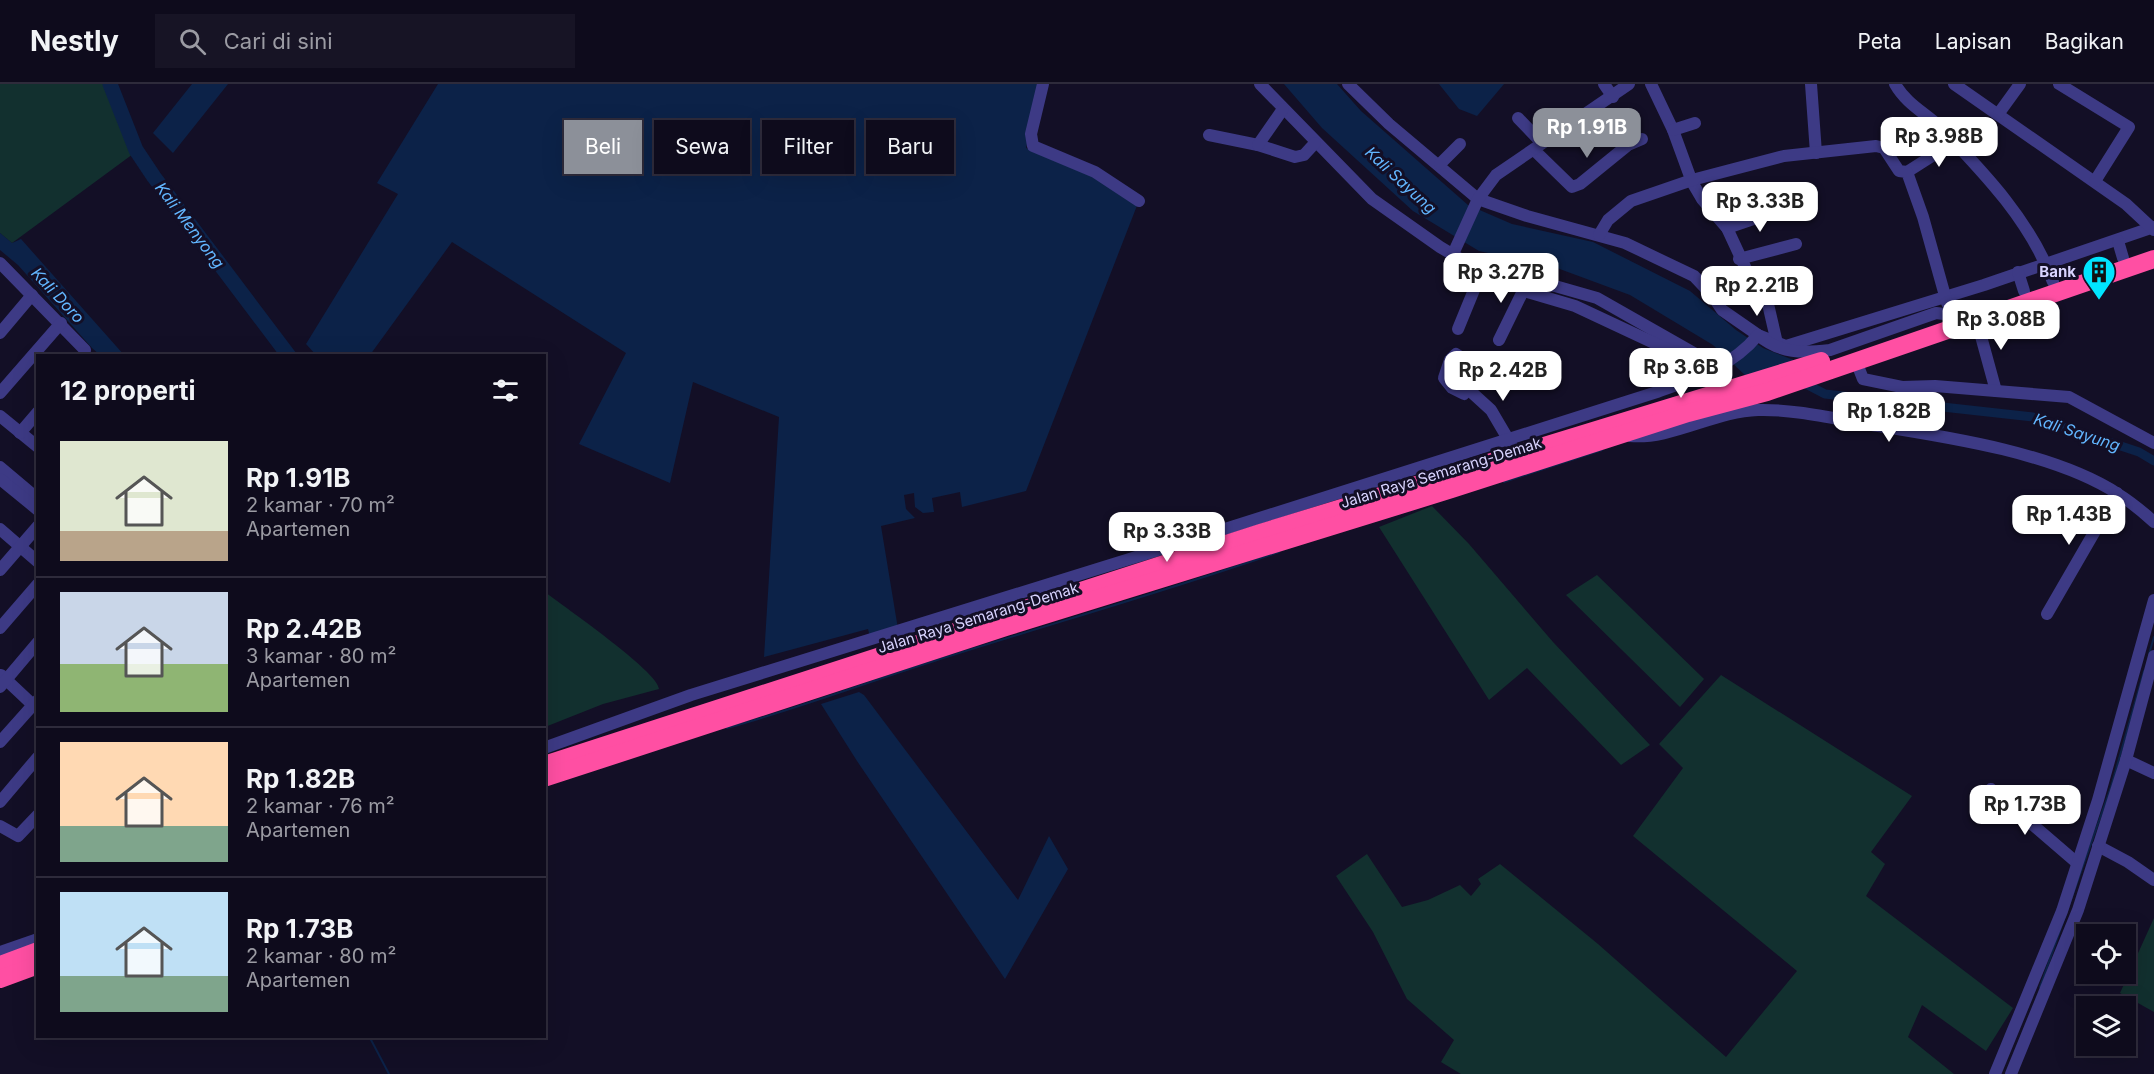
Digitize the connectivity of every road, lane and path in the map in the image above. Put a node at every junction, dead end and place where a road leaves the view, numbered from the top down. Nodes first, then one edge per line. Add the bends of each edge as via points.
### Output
1 (1043, 84) edge
2 (1260, 84) edge
3 (1348, 84) edge
4 (1604, 84) edge
5 (1629, 84) edge
6 (1651, 84) edge
7 (1810, 84) edge
8 (1895, 84) edge
9 (2020, 84) edge
10 (2059, 84) edge
11 (1960, 85) edge
12 (1613, 97) junction
13 (1283, 109) junction
14 (2000, 113) junction
15 (1518, 118) dead end
16 (1695, 123) dead end
17 (1673, 130) junction
18 (1209, 135) dead end
19 (1642, 139) dead end
20 (1954, 142) junction
21 (1315, 143) junction
22 (1460, 144) dead end
23 (1258, 145) junction
24 (1538, 146) junction
25 (1816, 153) junction
26 (1440, 164) junction
27 (1907, 172) junction
28 (1692, 180) junction
29 (2094, 181) junction
30 (1139, 201) dead end
31 (1477, 202) junction
32 (1783, 208) dead end
33 (1727, 228) junction
34 (2153, 228) edge
35 (1599, 235) junction
36 (1797, 244) dead end
37 (2154, 248) edge
38 (2120, 249) junction
39 (1453, 254) junction
40 (1739, 259) junction
41 (2154, 259) edge
42 (2, 268) edge
43 (1483, 268) junction
44 (2050, 272) junction
45 (1526, 286) junction
46 (32, 295) junction
47 (1948, 306) junction
48 (1976, 318) junction
49 (61, 323) junction
50 (1458, 329) dead end
51 (1879, 329) junction
52 (0, 333) edge
53 (1756, 337) junction
54 (1499, 340) dead end
55 (1778, 346) junction
56 (85, 354) edge
57 (1856, 361) junction
58 (1723, 366) junction
59 (1823, 366) junction
60 (1762, 386) junction
61 (1727, 388) junction
62 (1468, 389) junction
63 (1996, 392) junction
64 (0, 393) edge
65 (36, 414) edge
66 (0, 416) edge
67 (20, 433) junction
68 (1620, 435) junction
69 (2154, 443) edge
70 (36, 445) edge
71 (1511, 446) junction
72 (0, 467) edge
73 (0, 479) edge
74 (2117, 493) junction
75 (36, 497) edge
76 (36, 508) edge
77 (2154, 522) edge
78 (36, 528) edge
79 (0, 529) edge
80 (1262, 540) junction
81 (20, 546) junction
82 (36, 560) edge
83 (0, 570) edge
84 (36, 586) edge
85 (2154, 600) edge
86 (2047, 614) dead end
87 (0, 628) edge
88 (36, 644) edge
89 (2154, 656) edge
90 (2, 681) edge
91 (691, 695) junction
92 (36, 704) edge
93 (702, 712) junction
94 (0, 742) edge
95 (546, 747) edge
96 (36, 759) edge
97 (2126, 760) junction
98 (546, 764) edge
99 (2154, 772) edge
100 (546, 777) edge
101 (1991, 789) dead end
102 (0, 802) edge
103 (36, 817) edge
104 (0, 826) edge
105 (2098, 846) junction
106 (2076, 862) junction
107 (2154, 880) edge
108 (36, 940) edge
109 (0, 952) edge
110 (36, 952) edge
111 (0, 965) edge
112 (36, 966) edge
113 (0, 979) edge
114 (2033, 996) junction
115 (1995, 1074) edge
116 (2011, 1074) edge

1 - 30 street via 1031,134 1033,146 1095,172
2 - 13 street
3 - 26 street
4 - 12 street
5 - 12 street
6 - 17 street
7 - 25 street
8 - 20 street via 1917,111
9 - 14 street
10 - 29 street via 2129,127
11 - 14 street
12 - 24 street
13 - 21 street
13 - 23 street
14 - 29 street
15 - 24 street
16 - 17 street
17 - 28 street
18 - 23 street
19 - 24 street via 1572,187
20 - 27 street
20 - 44 street via 2021,219
21 - 23 street via 1300,158
21 - 39 street via 1372,199
22 - 26 street
24 - 31 street via 1496,175
25 - 27 street via 1884,148 1899,171
25 - 28 street via 1751,163
26 - 31 street
27 - 47 street
28 - 33 street via 1702,199
28 - 35 street via 1631,201 1608,220
29 - 34 street
31 - 35 street
31 - 39 street
32 - 33 street
33 - 40 street
34 - 38 street
35 - 53 street via 1694,276 1722,310
36 - 40 street
37 - 38 highway
38 - 44 highway
39 - 43 street
40 - 55 street via 1770,309
41 - 48 highway
42 - 46 street
43 - 45 street
43 - 50 street
44 - 47 highway
45 - 54 street
45 - 58 street via 1555,285 1597,298
46 - 49 street
46 - 52 street
47 - 51 highway
47 - 51 street
48 - 57 highway
48 - 63 street
49 - 56 street
49 - 64 street
51 - 55 street
51 - 55 street via 1830,350 1797,353
51 - 59 highway
53 - 55 street
53 - 58 street
57 - 59 highway
57 - 63 street via 1863,379 1876,383
58 - 61 street
58 - 71 street
59 - 60 highway
60 - 61 highway, Jalan Raya Semarang-Demak
60 - 68 highway, Jalan Raya Semarang-Demak
61 - 71 highway, Jalan Raya Semarang-Demak
62 - 62 street via 1483,367 1453,355 1445,381 1460,394
62 - 71 street via 1491,410
63 - 69 street via 2069,397
65 - 67 street
66 - 67 street
67 - 70 street
68 - 74 street via 1648,436 1716,416 1773,410 1937,435 2021,455
68 - 80 highway, Jalan Raya Semarang-Demak
71 - 80 highway, Jalan Raya Semarang-Demak
71 - 91 street
72 - 75 street
73 - 76 street
74 - 77 street
74 - 86 street
78 - 81 street
79 - 81 street
80 - 93 highway, Jalan Raya Semarang-Demak
80 - 100 highway, Jalan Raya Semarang-Demak
81 - 82 street
81 - 83 street
84 - 87 street
85 - 106 street via 2098,800
88 - 90 street
89 - 97 street
90 - 92 street
91 - 93 street
91 - 95 street
92 - 94 street
93 - 98 highway, Jalan Raya Semarang-Demak
96 - 102 street
97 - 99 street
97 - 105 street
101 - 106 street
103 - 104 street via 18,836
105 - 107 street
105 - 114 street via 2078,910
106 - 114 street
108 - 109 street
110 - 111 highway
112 - 113 highway
114 - 115 street
114 - 116 street

